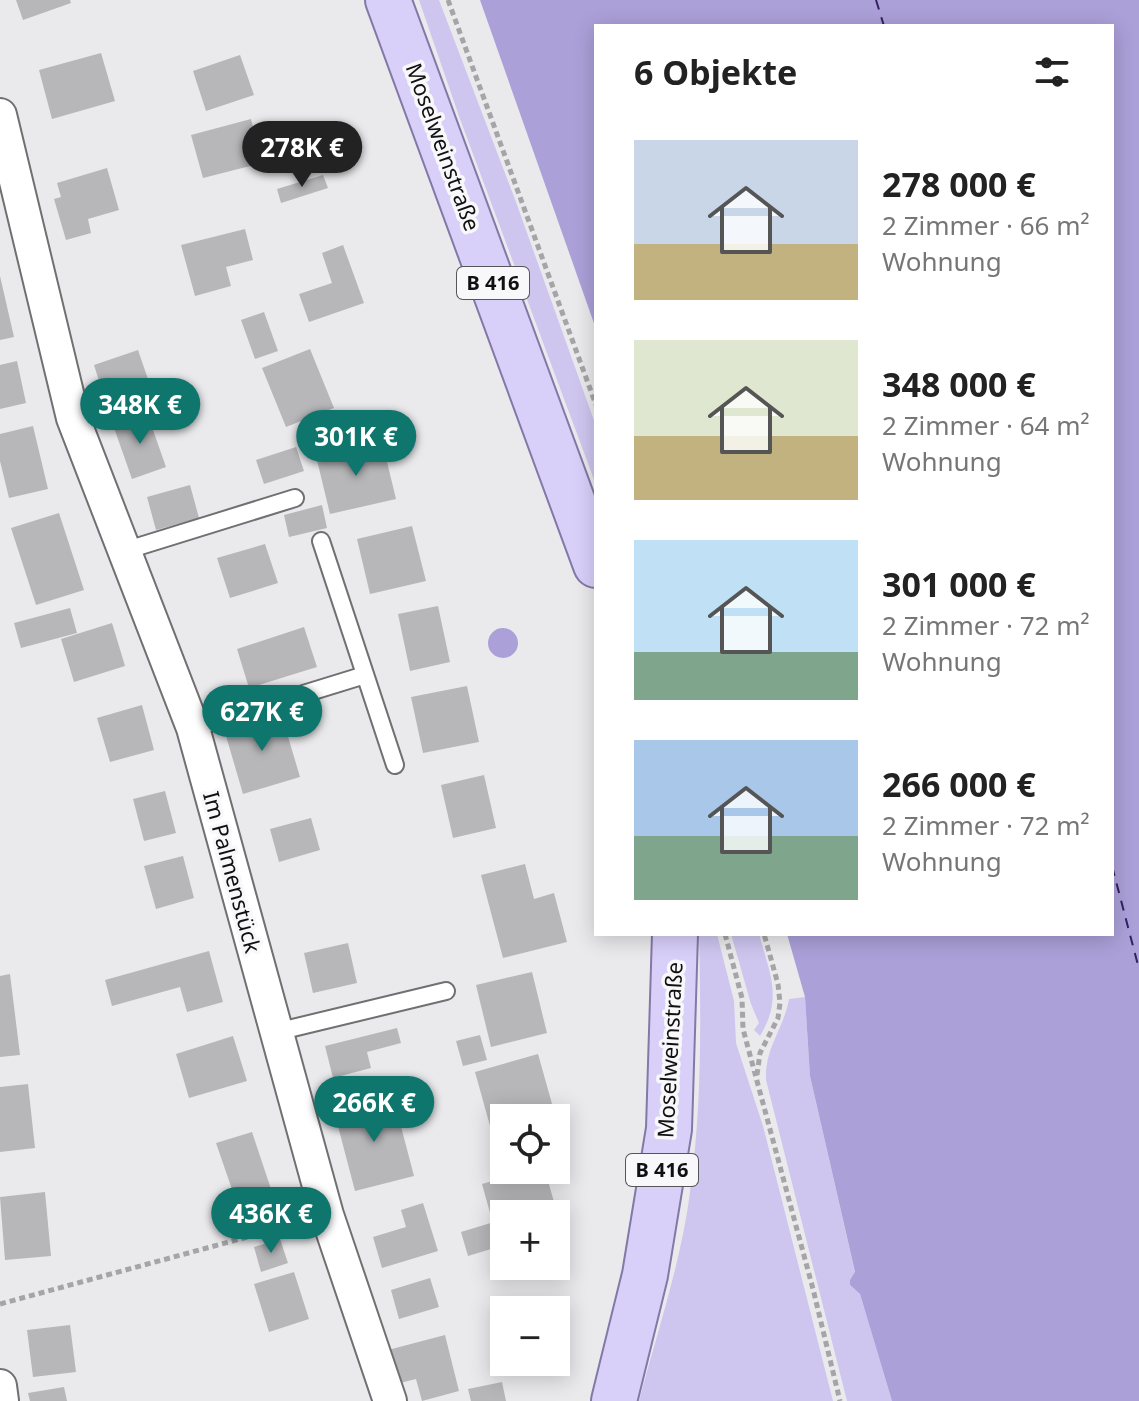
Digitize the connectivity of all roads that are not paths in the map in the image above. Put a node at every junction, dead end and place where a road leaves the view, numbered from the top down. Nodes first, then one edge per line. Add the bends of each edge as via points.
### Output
1 (388, 0) edge
2 (0, 115) edge
3 (295, 498) dead end
4 (321, 541) dead end
5 (124, 551) junction
6 (594, 560) edge
7 (365, 675) junction
8 (193, 728) junction
9 (395, 765) dead end
10 (675, 936) edge
11 (446, 991) dead end
12 (276, 1032) junction
13 (0, 1386) edge
14 (2, 1401) edge
15 (390, 1401) edge
16 (614, 1401) edge

1 - 6 main road, Moselweinstraße / B 416
2 - 5 street, Im Palmenstück via 73,418
3 - 5 lane
4 - 7 lane
5 - 8 street, Im Palmenstück
7 - 8 lane
7 - 9 lane
8 - 12 street, Im Palmenstück
10 - 16 main road, Moselweinstraße / B 416 via 669,1129 645,1275
11 - 12 lane
12 - 15 street, Im Palmenstück via 327,1215
13 - 14 street

